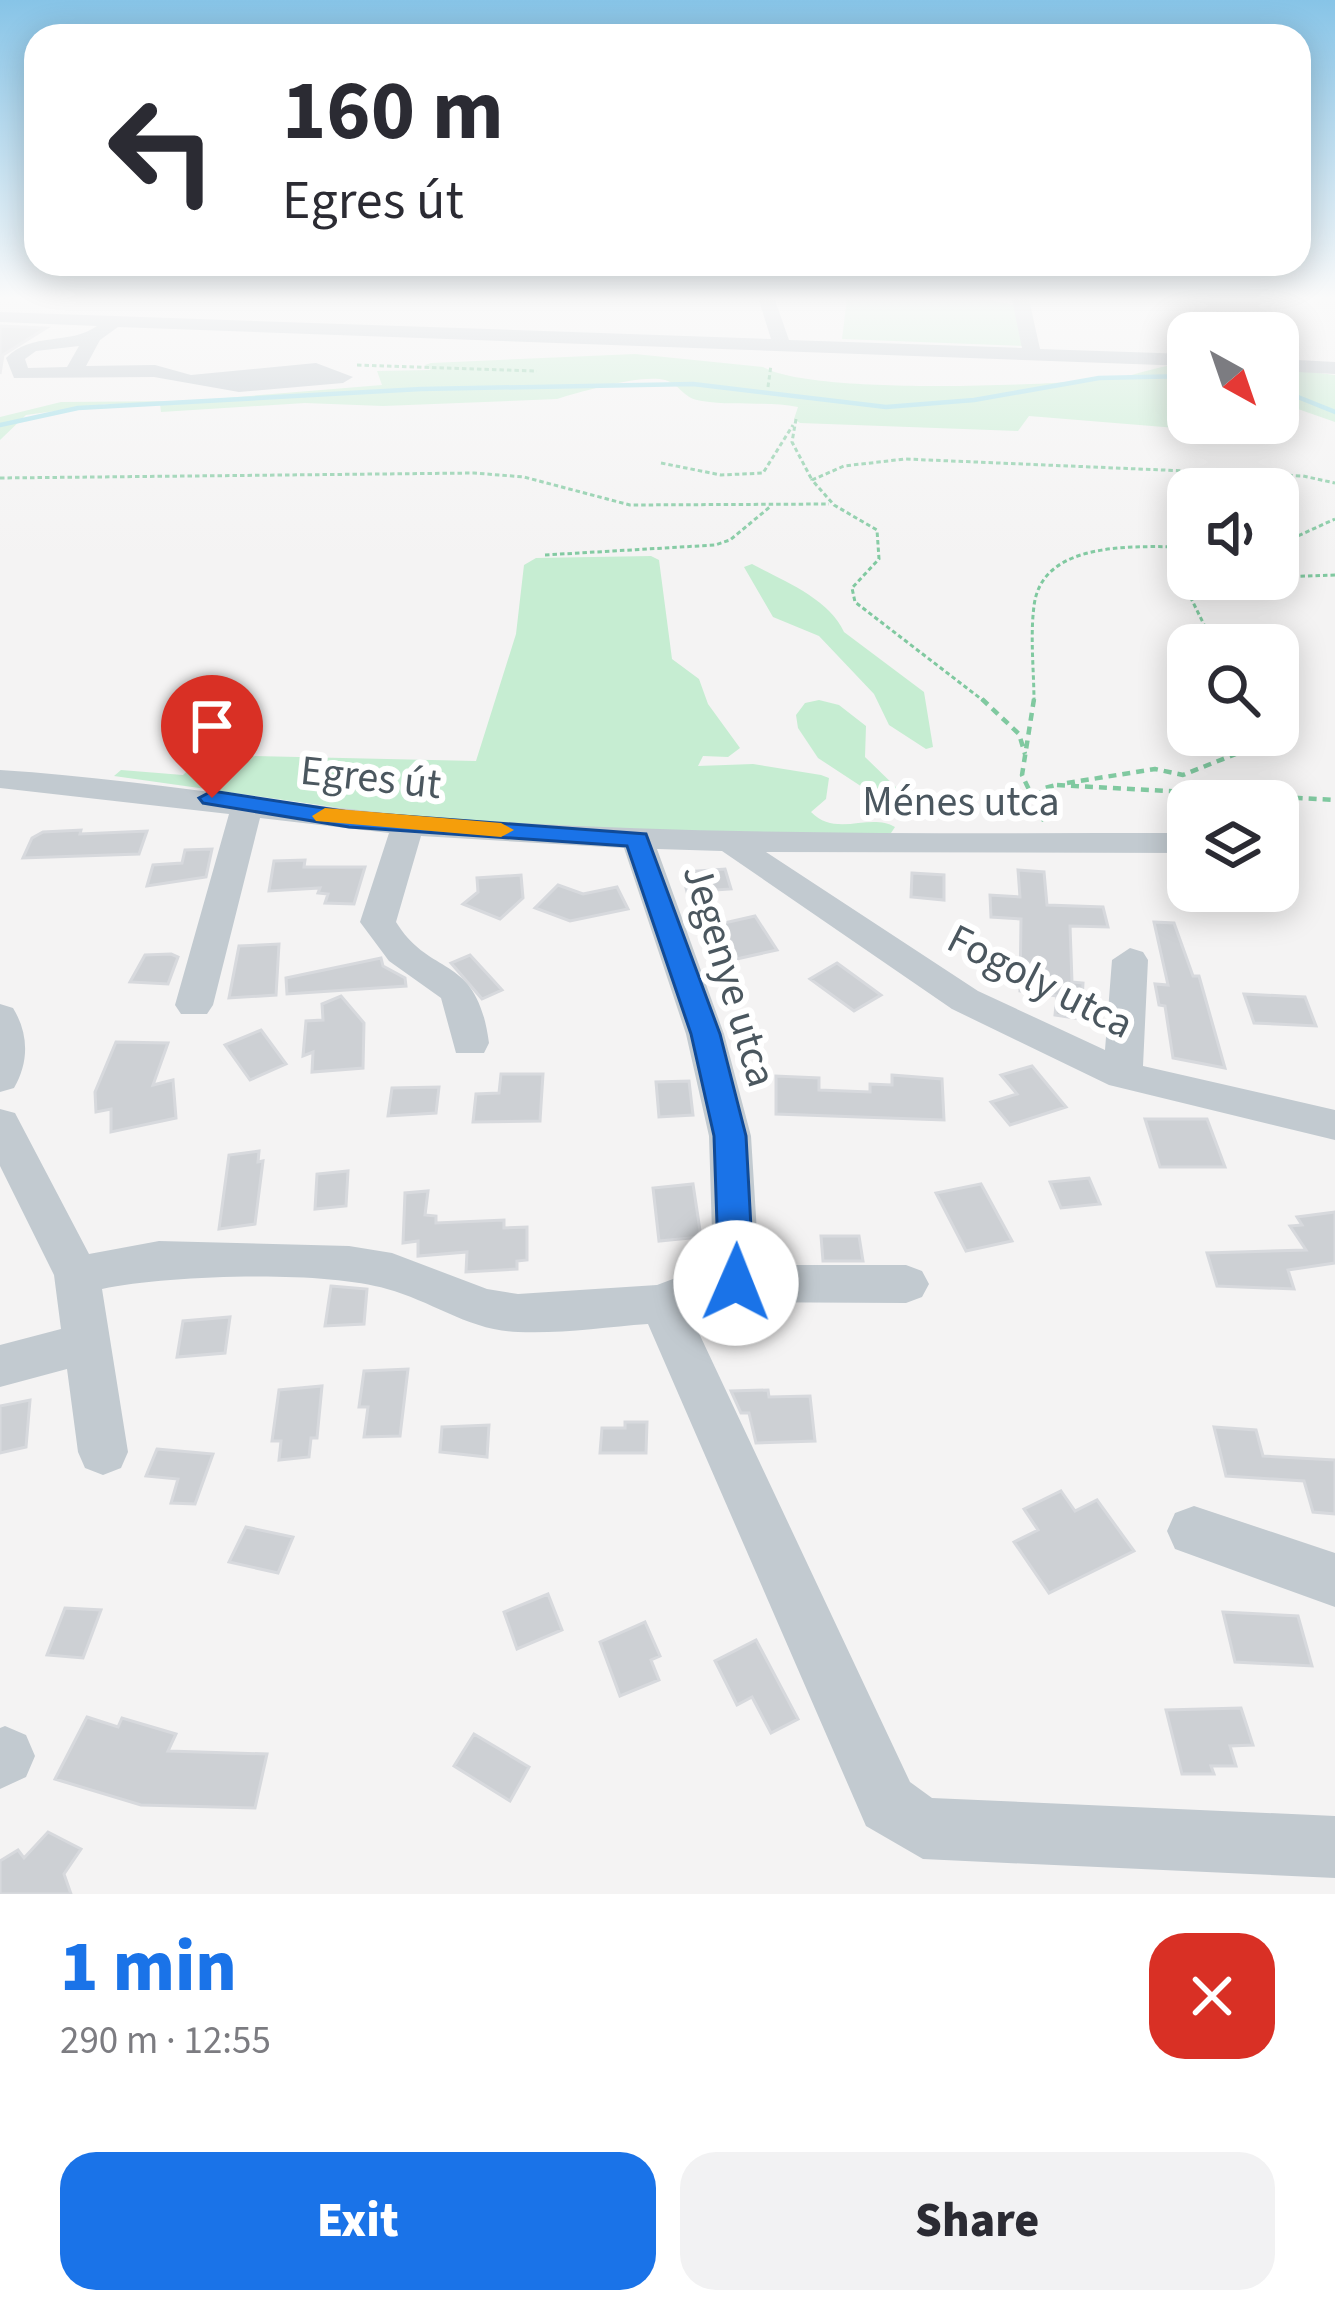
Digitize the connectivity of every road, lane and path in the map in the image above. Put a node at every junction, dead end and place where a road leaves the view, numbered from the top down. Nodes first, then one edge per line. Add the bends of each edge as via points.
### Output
1 (661, 463) dead end
2 (0, 478) edge
3 (812, 480) junction
4 (1335, 483) edge
5 (783, 503) junction
6 (834, 505) junction
7 (1335, 519) edge
8 (1299, 535) edge
9 (1167, 548) edge
10 (544, 554) dead end
11 (1335, 575) edge
12 (1299, 577) edge
13 (1025, 754) junction
14 (1230, 756) edge
15 (0, 779) edge
16 (1057, 785) junction
17 (1036, 798) junction
18 (1335, 800) edge
19 (248, 803) junction
20 (408, 824) junction
21 (637, 839) junction
22 (1167, 844) edge
23 (1035, 845) junction
24 (735, 846) junction
25 (1130, 960) dead end
26 (194, 1005) dead end
27 (0, 1016) edge
28 (470, 1043) dead end
29 (1123, 1075) junction
30 (0, 1078) edge
31 (0, 1124) edge
32 (1335, 1126) edge
33 (15, 1171) edge
34 (76, 1276) junction
35 (736, 1283) junction
36 (906, 1284) dead end
37 (662, 1304) junction
38 (86, 1343) junction
39 (0, 1366) edge
40 (103, 1452) dead end
41 (1194, 1531) dead end
42 (1335, 1580) edge
43 (1335, 1847) edge

1 - 3 path via 721,475 763,472 794,422 792,442
2 - 5 path via 474,473 524,477 630,506
3 - 4 path via 844,466 905,459
3 - 6 path
5 - 6 path
5 - 10 path via 715,545
6 - 13 path via 878,530 882,546 852,589 855,602 1003,715
7 - 8 path
9 - 13 path via 1102,547 1046,581 1034,601 1034,713
11 - 12 path
13 - 17 path via 1022,775
14 - 16 path via 1183,775 1155,769
15 - 19 street, Egres út
16 - 17 path
16 - 18 path
17 - 23 path via 1048,833
19 - 20 street, Egres út
19 - 26 street
20 - 21 street, Egres út
20 - 28 street via 378,922 392,942 460,992
21 - 24 street, Egres út
21 - 35 street, Jegenye utca via 705,1034 730,1136
22 - 23 street, Ménes utca
23 - 24 street, Ménes utca
24 - 29 street, Fogoly utca via 965,1000
25 - 29 street
27 - 30 street via 8,1042
29 - 32 street, Fogoly utca
31 - 33 street
33 - 34 street
34 - 37 street via 159,1259 240,1258 392,1270 484,1308 518,1312
34 - 38 street
35 - 36 street
35 - 37 street via 705,1283
37 - 43 street via 888,1804 923,1828
38 - 39 street
38 - 40 street
41 - 42 street

